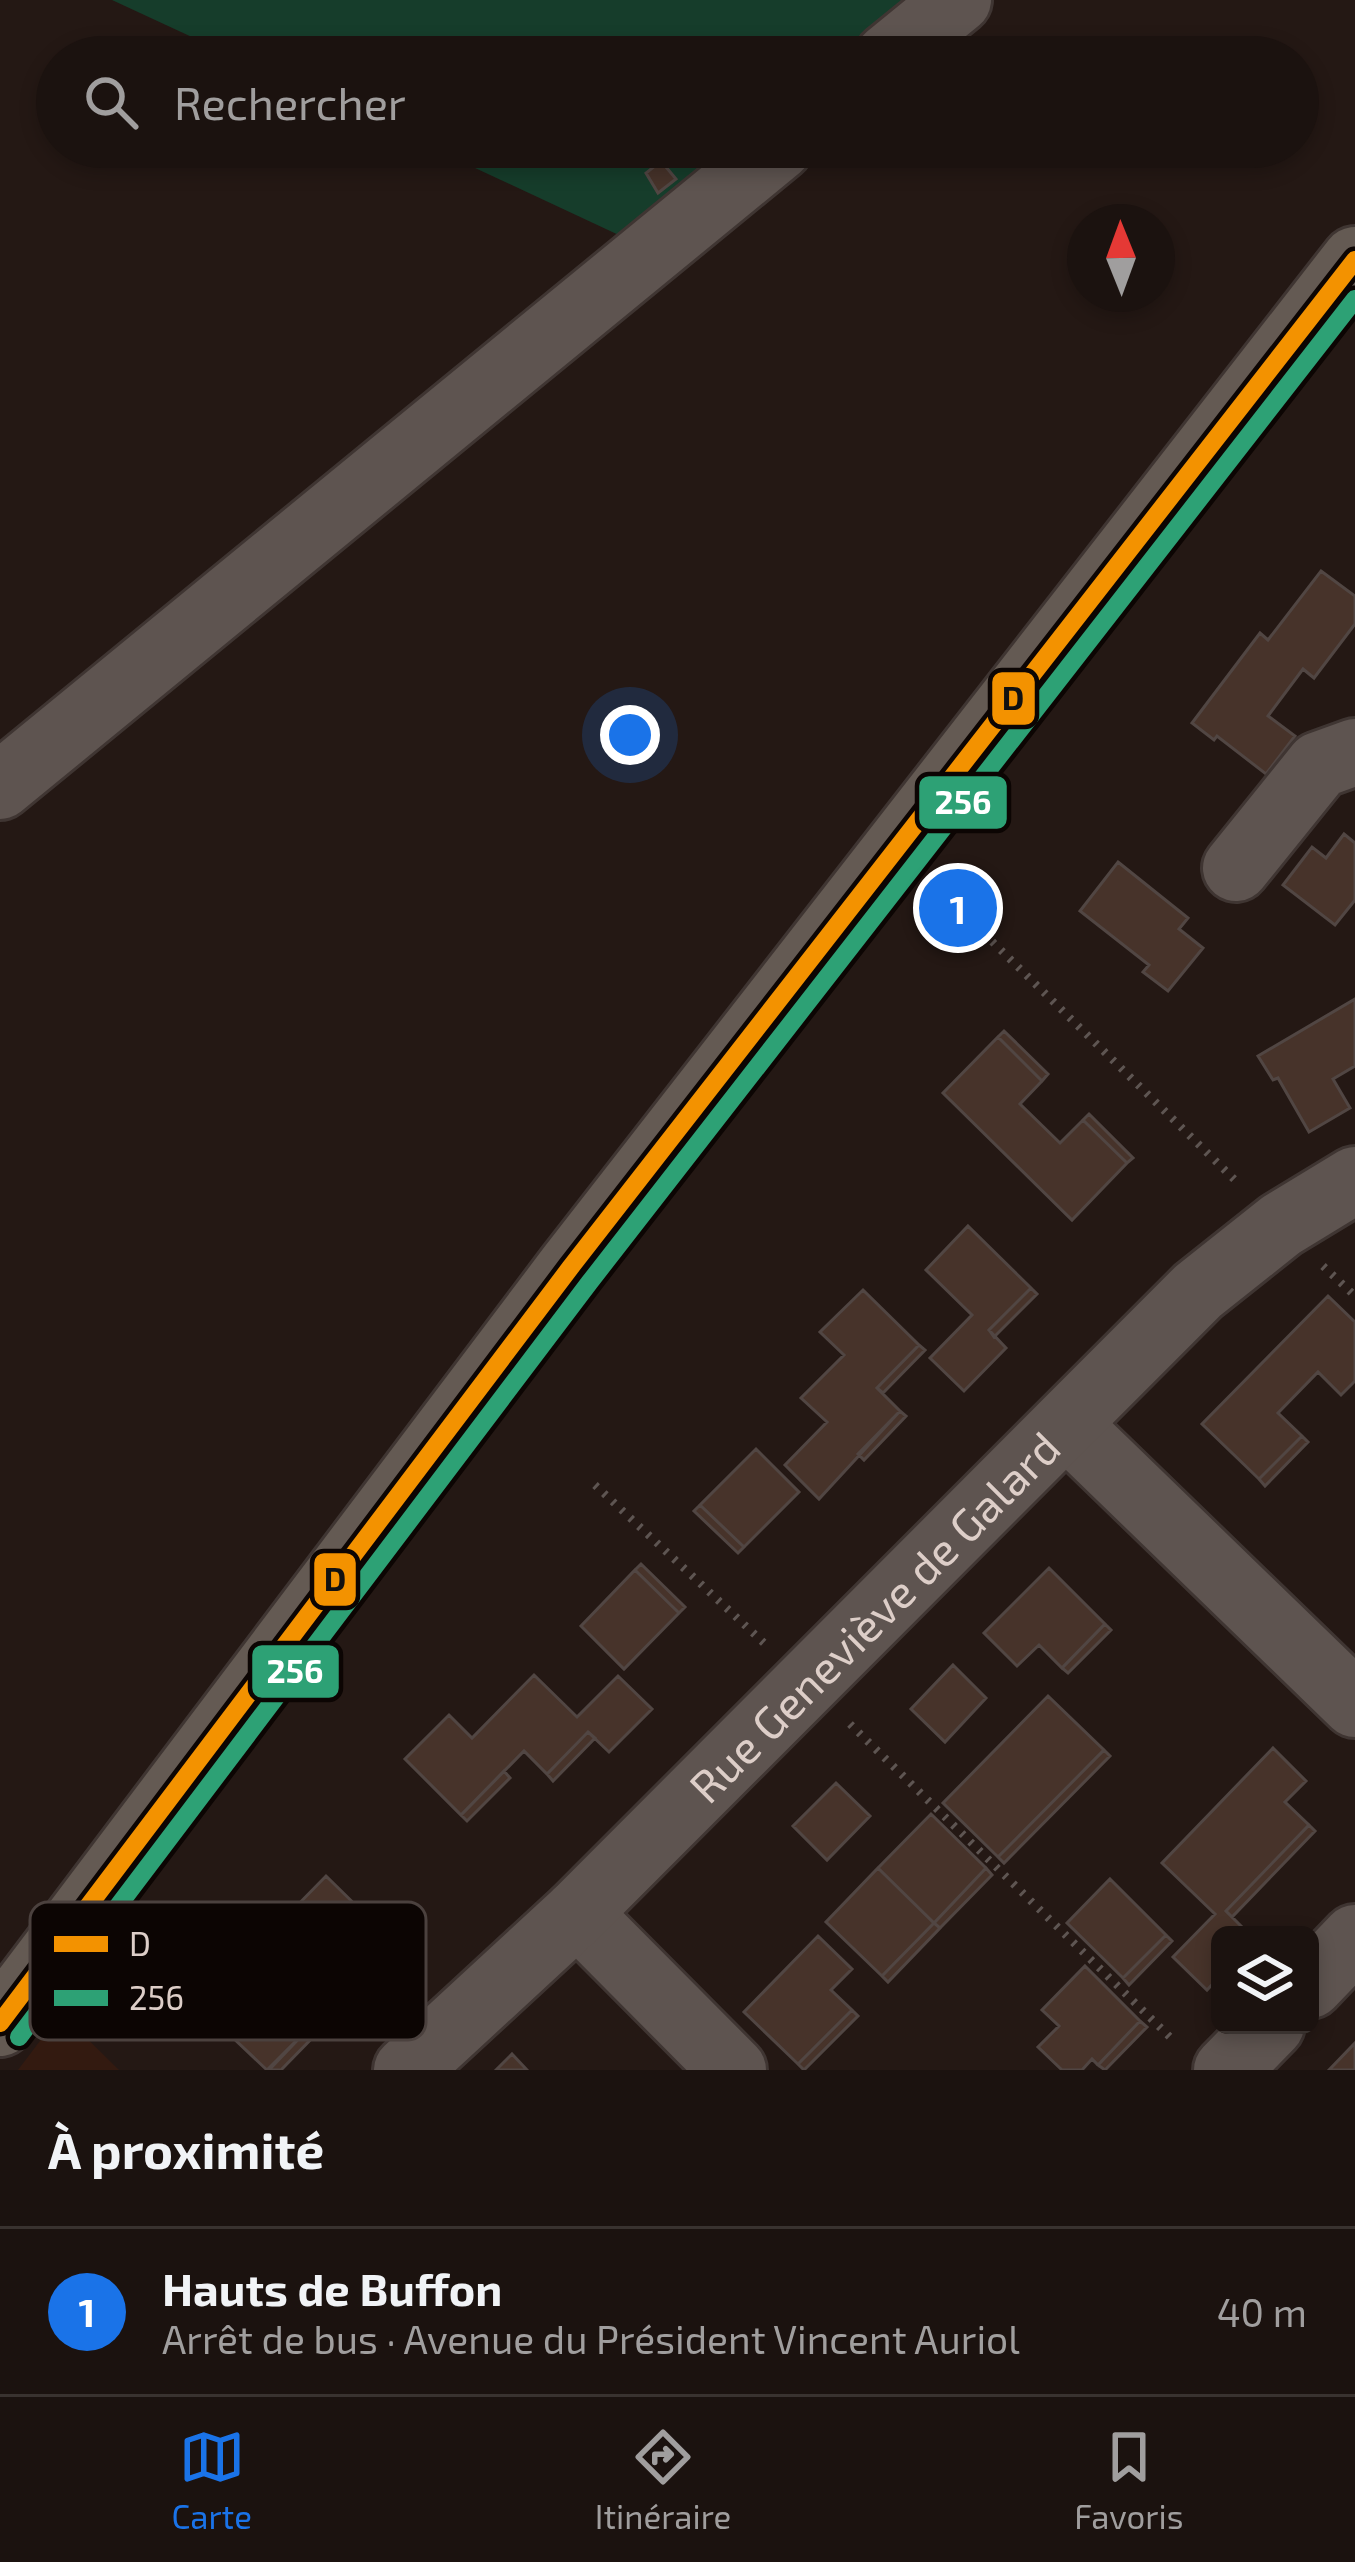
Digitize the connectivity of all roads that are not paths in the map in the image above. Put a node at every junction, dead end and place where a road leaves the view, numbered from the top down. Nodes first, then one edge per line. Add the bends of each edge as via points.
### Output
1 (958, 0) edge
2 (914, 36) edge
3 (753, 168) edge
4 (1355, 260) edge
5 (1355, 752) edge
6 (0, 786) edge
7 (1236, 868) dead end
8 (1355, 1180) edge
9 (1066, 1424) junction
10 (1355, 1704) edge
11 (91, 1902) edge
12 (577, 1913) junction
13 (1355, 1938) edge
14 (1319, 1976) edge
15 (30, 1983) edge
16 (0, 2023) edge
17 (1255, 2034) edge
18 (1207, 2062) edge
19 (407, 2070) edge
20 (733, 2070) edge

1 - 2 street
3 - 6 street
4 - 11 main road via 570,1268
5 - 7 street via 1319,765
8 - 9 street, Rue Geneviève de Galard via 1198,1291
9 - 10 street
9 - 12 street, Rue Geneviève de Galard
12 - 19 street, Rue Geneviève de Galard
12 - 20 street
13 - 14 street
15 - 16 main road
17 - 18 street

